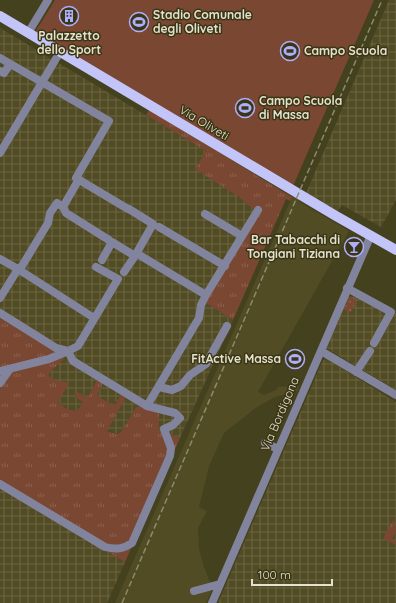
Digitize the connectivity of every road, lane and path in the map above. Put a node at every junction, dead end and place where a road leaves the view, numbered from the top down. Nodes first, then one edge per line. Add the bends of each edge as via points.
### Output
1 (48, 0) edge
2 (0, 16) edge
3 (28, 33) junction
4 (60, 52) junction
5 (0, 58) edge
6 (10, 64) junction
7 (0, 71) edge
8 (42, 82) junction
9 (0, 153) edge
10 (79, 179) junction
11 (63, 207) junction
12 (258, 210) dead end
13 (205, 214) dead end
14 (156, 226) junction
15 (371, 235) junction
16 (242, 236) junction
17 (111, 241) junction
18 (396, 250) edge
19 (138, 255) junction
20 (0, 259) edge
21 (224, 266) junction
22 (18, 269) junction
23 (121, 275) junction
24 (347, 288) junction
25 (206, 295) junction
26 (0, 298) edge
27 (0, 313) edge
28 (94, 318) junction
29 (227, 326) dead end
30 (68, 351) junction
31 (321, 351) junction
32 (10, 369) junction
33 (0, 371) edge
34 (356, 372) junction
35 (0, 383) edge
36 (159, 387) junction
37 (396, 395) edge
38 (147, 406) junction
39 (265, 443) dead end
40 (278, 449) junction
41 (0, 484) edge
42 (220, 584) junction
43 (194, 591) dead end
44 (212, 603) edge

1 - 3 street
2 - 3 main road, Via Oliveti
3 - 4 main road, Via Oliveti
4 - 8 street
4 - 15 main road, Via Oliveti
5 - 6 street
6 - 7 street via 4,73
6 - 8 street
8 - 9 street
8 - 10 street via 109,121 76,178
10 - 11 street
10 - 14 street
11 - 17 street via 66,214
11 - 22 street via 57,203 50,213 48,223
12 - 16 street
13 - 16 street
14 - 19 street
14 - 21 street
15 - 18 main road, Via Oliveti
15 - 24 street, Via Bordigona
16 - 21 street
17 - 19 street
17 - 23 street via 99,264
19 - 23 street
19 - 25 street
20 - 22 street
21 - 25 street
22 - 26 street
22 - 28 street
23 - 28 street
24 - 31 street, Via Bordigona
24 - 34 street via 391,312
25 - 36 street via 201,305 200,318
27 - 30 street via 56,348
28 - 30 street via 78,346
29 - 36 street via 206,364 190,375 181,386 172,390
30 - 32 street via 49,359
30 - 38 street via 73,361
31 - 34 street
31 - 40 street, Via Bordigona
32 - 33 street
32 - 35 street
34 - 37 street
36 - 38 street
38 - 41 street via 175,413 180,418 164,429 171,448 170,456 132,543 126,547 120,549 105,546
39 - 40 street
40 - 42 street, Via Bordigona
42 - 43 street
42 - 44 street, Via Bordigona

